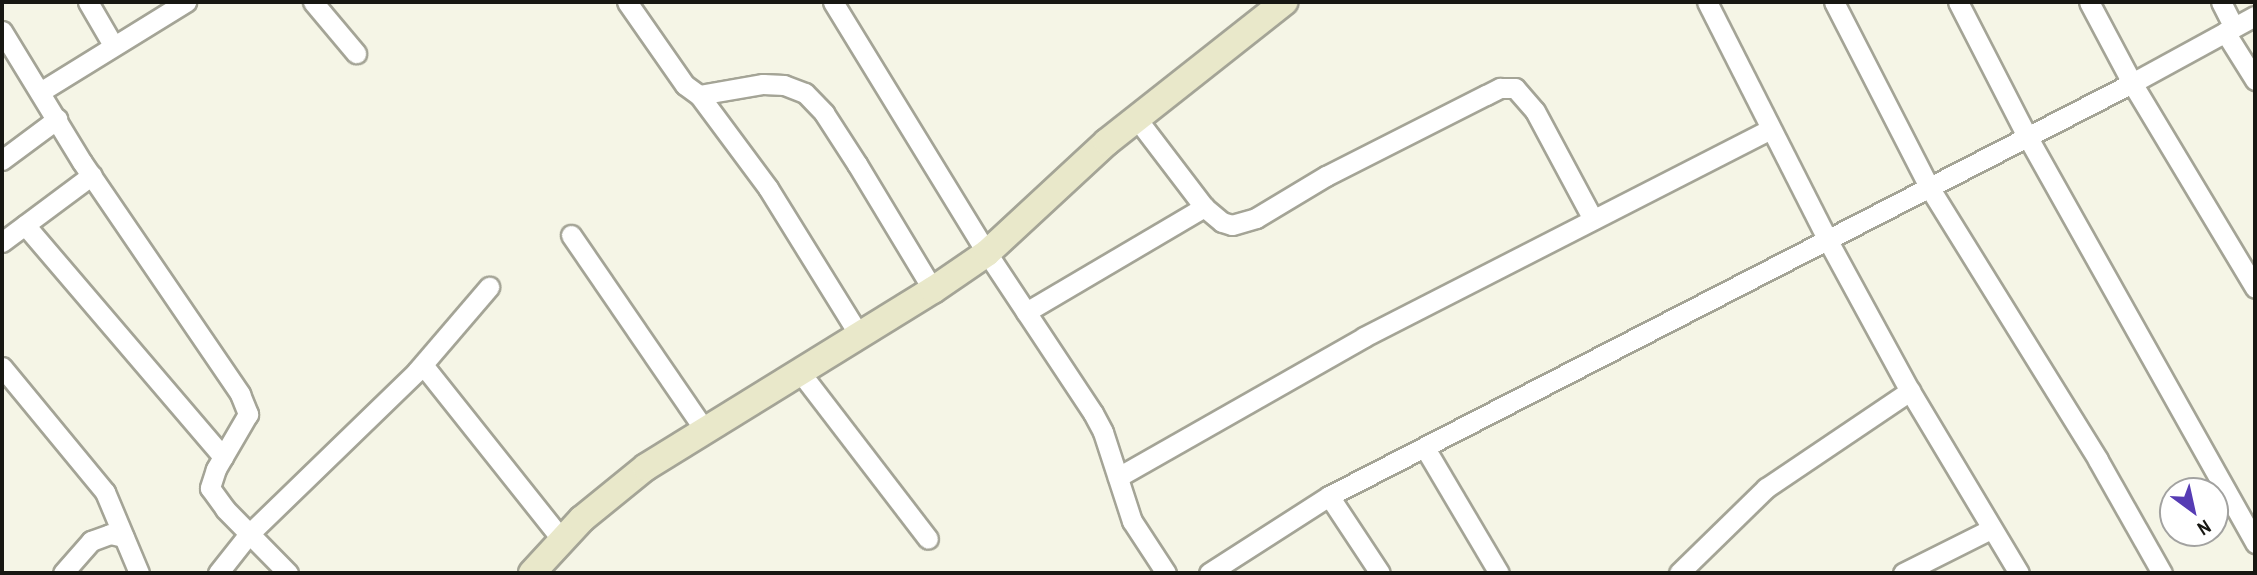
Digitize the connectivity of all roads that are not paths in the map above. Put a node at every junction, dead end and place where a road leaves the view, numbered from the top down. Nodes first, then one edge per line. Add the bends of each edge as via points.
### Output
1 (88, 2) edge
2 (186, 2) edge
3 (313, 2) edge
4 (627, 2) edge
5 (834, 2) edge
6 (1283, 2) edge
7 (1707, 2) edge
8 (1834, 2) edge
9 (1958, 2) edge
10 (2089, 2) edge
11 (2221, 2) edge
12 (2255, 16) edge
13 (2230, 30) junction
14 (2, 32) edge
15 (113, 45) junction
16 (356, 53) dead end
17 (2255, 80) edge
18 (2132, 83) junction
19 (40, 92) junction
20 (699, 95) junction
21 (57, 119) junction
22 (1137, 119) junction
23 (1770, 129) junction
24 (2027, 136) junction
25 (2, 160) edge
26 (92, 176) junction
27 (1929, 187) junction
28 (1204, 207) junction
29 (1593, 219) junction
30 (25, 225) junction
31 (571, 235) dead end
32 (1827, 239) junction
33 (2, 242) edge
34 (987, 253) junction
35 (2247, 258) edge
36 (489, 287) dead end
37 (2255, 288) edge
38 (933, 290) junction
39 (1026, 312) junction
40 (859, 335) junction
41 (423, 365) junction
42 (2, 367) edge
43 (800, 372) junction
44 (1910, 391) junction
45 (704, 429) junction
46 (1425, 448) junction
47 (223, 457) junction
48 (1118, 477) junction
49 (1329, 496) junction
50 (1991, 529) junction
51 (248, 535) junction
52 (124, 537) junction
53 (928, 539) dead end
54 (562, 540) junction
55 (2255, 543) edge
56 (64, 573) edge
57 (139, 573) edge
58 (218, 573) edge
59 (288, 573) edge
60 (533, 573) edge
61 (1166, 573) edge
62 (1209, 573) edge
63 (1380, 573) edge
64 (1499, 573) edge
65 (1679, 573) edge
66 (1903, 573) edge
67 (2018, 573) edge
68 (2162, 573) edge

1 - 15 street
2 - 15 street
3 - 16 street
4 - 20 street via 685,85
5 - 34 street
6 - 22 street
7 - 23 street
8 - 27 street
9 - 24 street
10 - 18 street
11 - 13 street
12 - 13 street
13 - 17 street
13 - 18 street
14 - 19 street
15 - 19 street
18 - 24 street
18 - 35 street
19 - 21 street
20 - 38 street via 762,84 784,85 805,93 858,164
20 - 40 street via 768,188
21 - 25 street
21 - 26 street
22 - 28 street
22 - 34 street
23 - 29 street
23 - 32 street
24 - 27 street
24 - 55 street
26 - 30 street
26 - 47 street via 247,407 248,414
27 - 32 street
27 - 68 street via 2098,460
28 - 29 street via 1222,222 1244,223 1377,150 1508,87 1522,92 1535,111
28 - 39 street
29 - 48 street via 1299,372
30 - 33 street
30 - 47 street
31 - 45 street
32 - 44 street
32 - 46 street
34 - 38 street
34 - 39 street
35 - 37 street
36 - 41 street
38 - 40 street
39 - 48 street via 1103,432
40 - 43 street
41 - 51 street
41 - 54 street
42 - 52 street via 105,492
43 - 45 street
43 - 53 street
44 - 50 street
44 - 65 street via 1774,482
45 - 54 street via 646,467
46 - 49 street
46 - 64 street
47 - 51 street via 210,488
48 - 61 street via 1132,521
49 - 62 street
49 - 63 street
50 - 66 street
50 - 67 street
51 - 58 street
51 - 59 street
52 - 56 street via 110,534 91,541
52 - 57 street
54 - 60 street

